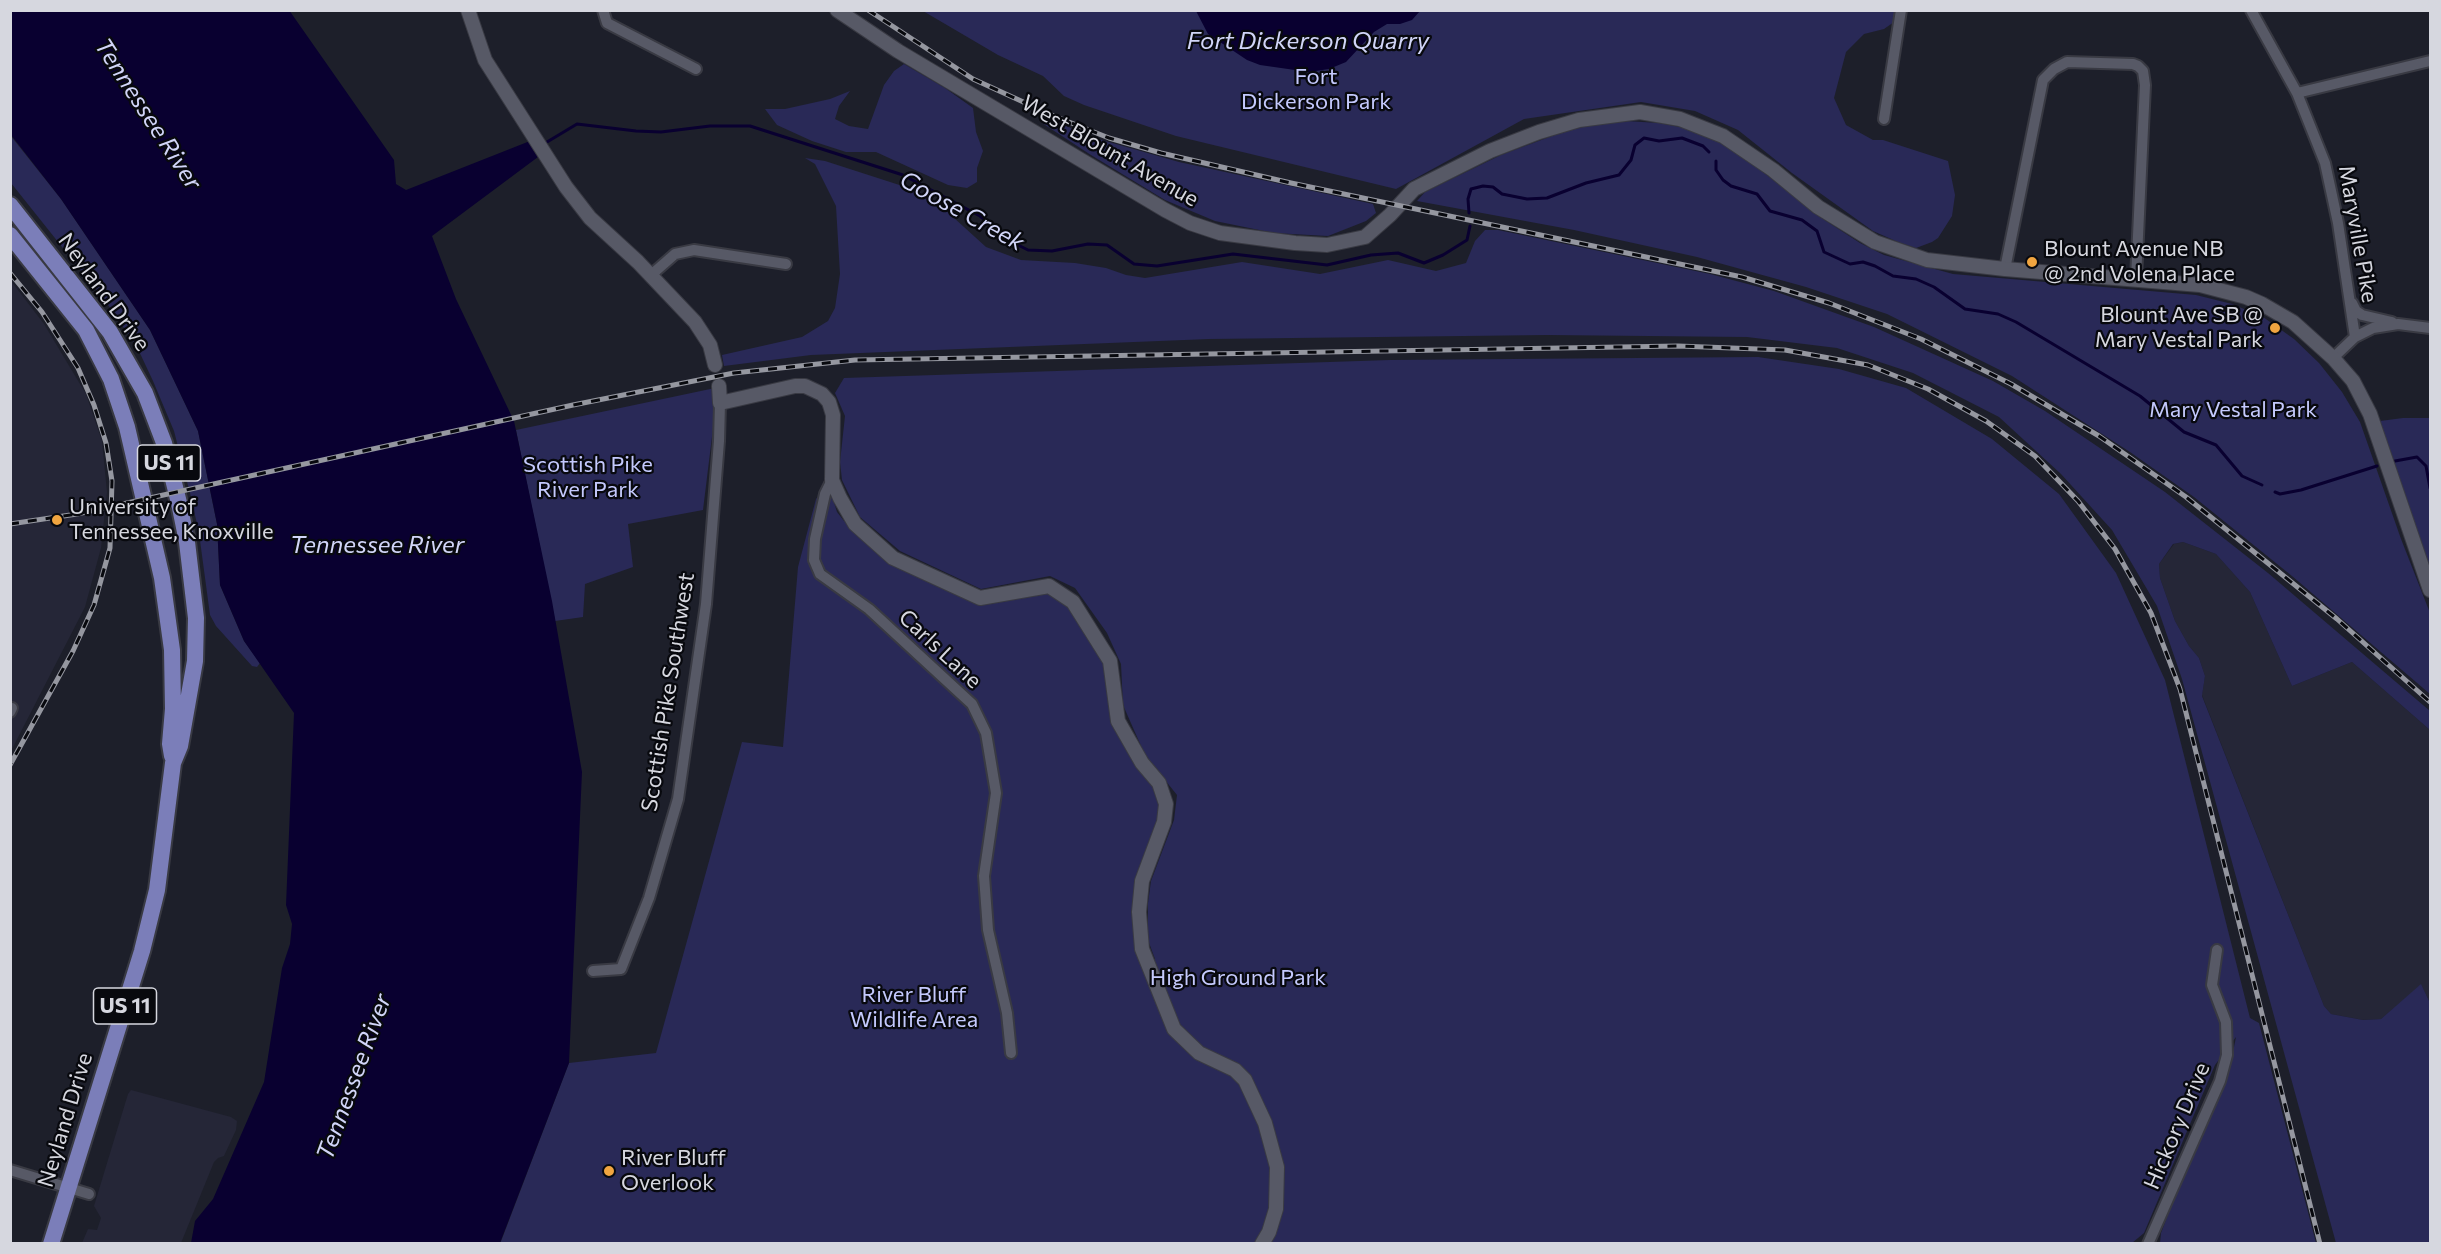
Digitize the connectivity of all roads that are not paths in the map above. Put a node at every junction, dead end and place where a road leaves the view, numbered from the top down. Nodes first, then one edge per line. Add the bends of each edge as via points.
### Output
1 (468, 10) edge
2 (603, 10) edge
3 (837, 10) edge
4 (1901, 10) edge
5 (2251, 10) edge
6 (2430, 61) edge
7 (696, 69) dead end
8 (2297, 93) junction
9 (1884, 119) dead end
10 (10, 205) edge
11 (10, 235) edge
12 (786, 264) dead end
13 (2005, 269) junction
14 (651, 275) junction
15 (2136, 279) junction
16 (2350, 298) junction
17 (2398, 324) junction
18 (2430, 328) edge
19 (2355, 337) junction
20 (2333, 358) junction
21 (715, 365) dead end
22 (719, 386) dead end
23 (720, 403) junction
24 (832, 480) junction
25 (2430, 590) edge
26 (173, 763) junction
27 (2217, 950) dead end
28 (593, 971) dead end
29 (1011, 1053) dead end
30 (10, 1170) edge
31 (68, 1187) junction
32 (89, 1194) dead end
33 (51, 1244) edge
34 (1262, 1244) edge
35 (2148, 1244) edge

1 - 14 street via 485,60 566,187 590,218
2 - 7 street via 607,23
3 - 13 street, West Blount Avenue via 898,51 1158,206 1220,233 1327,245 1365,237 1413,189 1490,151 1579,120 1640,112 1680,119 1724,136 1818,207 1875,242 1927,260
4 - 9 street
5 - 8 street, Maryville Pike
6 - 8 street
8 - 16 street, Maryville Pike via 2332,188
10 - 26 main road, Neyland Drive / US 11 via 120,348 145,393 167,454 187,542 196,640 180,746
11 - 26 main road, Neyland Drive / US 11 via 86,330 111,379 127,427 162,578 172,650
12 - 14 street via 693,250 675,254
13 - 15 street, West Blount Avenue
13 - 15 street via 2043,80 2067,62 2133,64 2143,71 2145,85
14 - 21 street via 703,332
15 - 20 street, West Blount Avenue via 2200,285 2246,297 2293,322
16 - 17 street via 2360,314
16 - 19 street, Maryville Pike
17 - 18 street
17 - 19 street via 2373,328
19 - 20 street
20 - 25 street via 2353,381 2370,414
22 - 23 street, Scottish Pike Southwest
23 - 24 street via 785,387 816,389 830,402 833,415
23 - 28 street, Scottish Pike Southwest via 706,604 678,798 648,898 621,969
24 - 29 street, Carls Lane via 815,538 814,560 820,574 869,609 972,704 986,733 996,793 984,876 988,930 1007,1013
24 - 34 street via 855,524 893,558 980,598 1049,586 1073,602 1110,661 1118,721 1142,763 1159,783 1166,804 1164,822 1142,881 1142,949 1174,1029 1199,1053 1235,1070 1245,1080 1265,1123 1277,1167 1276,1209
26 - 31 main road, Neyland Drive / US 11 via 157,890 142,951
27 - 35 street, Hickory Drive via 2212,985 2226,1022 2227,1055 2220,1081
30 - 31 street
31 - 32 street
31 - 33 main road, Neyland Drive / US 11

